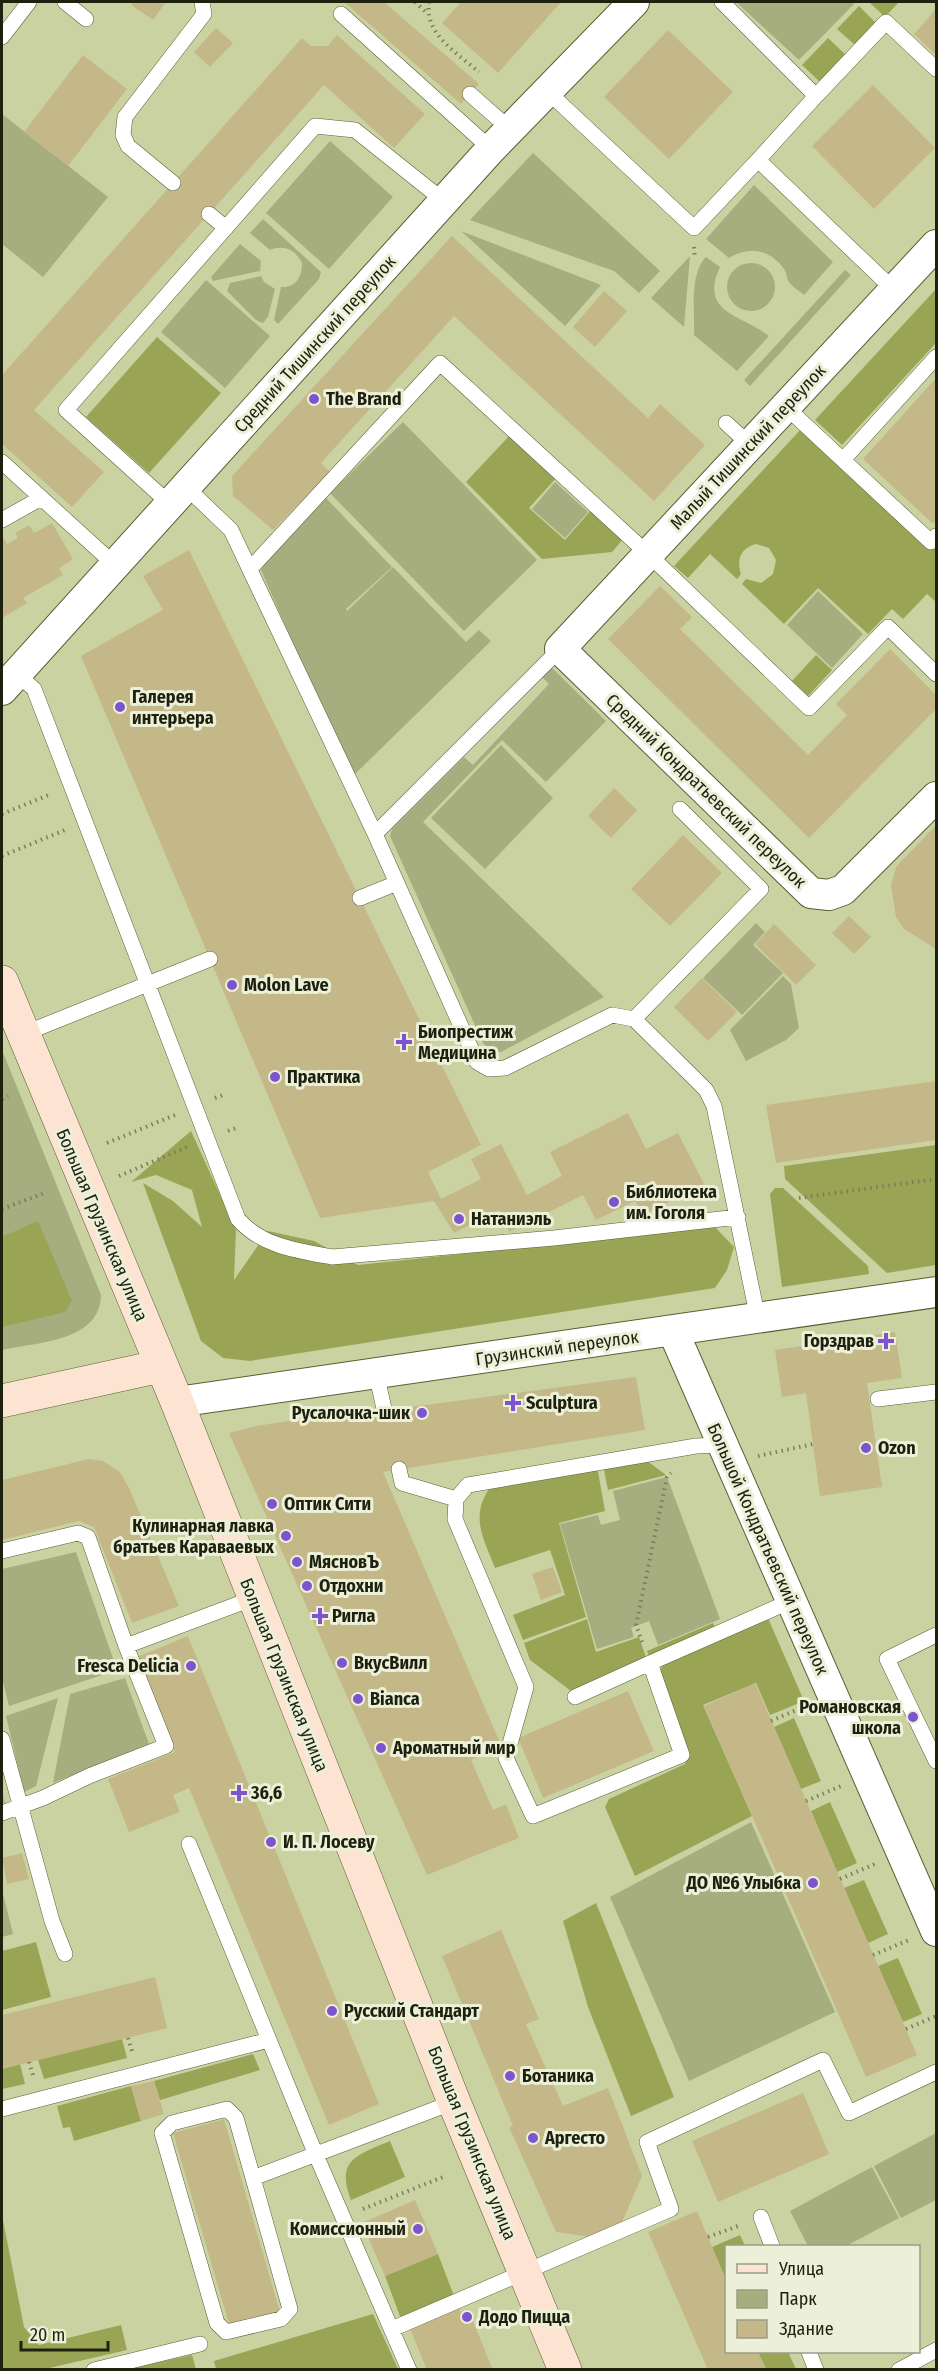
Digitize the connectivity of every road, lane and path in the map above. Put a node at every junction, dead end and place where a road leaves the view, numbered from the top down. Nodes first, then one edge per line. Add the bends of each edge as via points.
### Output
1 (29, 2) edge
2 (64, 2) edge
3 (202, 2) edge
4 (415, 2) edge
5 (429, 2) edge
6 (633, 2) edge
7 (722, 2) edge
8 (428, 13) junction
9 (341, 14) dead end
10 (86, 19) dead end
11 (2, 37) edge
12 (447, 44) dead end
13 (936, 69) edge
14 (547, 91) junction
15 (470, 94) dead end
16 (816, 96) junction
17 (501, 140) junction
18 (758, 160) junction
19 (173, 183) dead end
20 (444, 201) junction
21 (209, 214) dead end
22 (226, 228) junction
23 (936, 245) edge
24 (894, 290) junction
25 (936, 357) edge
26 (786, 407) junction
27 (726, 423) dead end
28 (750, 445) junction
29 (843, 460) junction
30 (2, 462) edge
31 (178, 495) junction
32 (41, 498) junction
33 (2, 520) edge
34 (936, 536) edge
35 (648, 555) junction
36 (115, 565) junction
37 (250, 569) junction
38 (560, 649) junction
39 (936, 674) edge
40 (9, 682) edge
41 (71, 785) junction
42 (936, 797) edge
43 (680, 809) dead end
44 (2, 814) edge
45 (85, 821) junction
46 (375, 834) junction
47 (2, 856) edge
48 (397, 883) junction
49 (360, 898) dead end
50 (210, 958) dead end
51 (2, 982) edge
52 (147, 983) junction
53 (634, 1019) junction
54 (23, 1034) junction
55 (8, 1096) dead end
56 (2, 1099) edge
57 (194, 1107) junction
58 (207, 1139) junction
59 (106, 1143) dead end
60 (119, 1176) dead end
61 (936, 1179) edge
62 (47, 1192) dead end
63 (799, 1198) dead end
64 (2, 1209) edge
65 (738, 1217) junction
66 (936, 1292) edge
67 (758, 1319) junction
68 (673, 1332) junction
69 (161, 1366) junction
70 (376, 1373) junction
71 (936, 1392) edge
72 (878, 1400) dead end
73 (2, 1401) edge
74 (177, 1402) junction
75 (385, 1413) dead end
76 (813, 1444) dead end
77 (726, 1454) junction
78 (399, 1469) dead end
79 (667, 1478) dead end
80 (456, 1499) junction
81 (2, 1551) edge
82 (254, 1598) junction
83 (791, 1602) junction
84 (636, 1625) dead end
85 (936, 1635) edge
86 (126, 1646) junction
87 (650, 1664) junction
88 (575, 1696) dead end
89 (808, 1705) dead end
90 (771, 1721) dead end
91 (2, 1739) edge
92 (936, 1761) edge
93 (842, 1785) dead end
94 (806, 1801) dead end
95 (19, 1808) junction
96 (2, 1813) edge
97 (189, 1844) dead end
98 (876, 1863) dead end
99 (840, 1879) dead end
100 (923, 1935) edge
101 (65, 1954) dead end
102 (873, 1955) dead end
103 (936, 2016) edge
104 (906, 2029) dead end
105 (269, 2040) junction
106 (936, 2072) edge
107 (454, 2102) junction
108 (2, 2109) edge
109 (316, 2155) junction
110 (443, 2176) dead end
111 (253, 2178) junction
112 (343, 2217) junction
113 (761, 2217) joint
114 (708, 2237) dead end
115 (771, 2245) edge
116 (525, 2272) junction
117 (392, 2329) junction
118 (200, 2344) dead end
119 (936, 2350) edge
120 (809, 2353) edge
121 (94, 2370) edge
122 (409, 2370) edge
123 (565, 2370) edge
124 (816, 2370) edge
125 (899, 2370) edge

1 - 11 lane
2 - 10 lane
3 - 19 lane via 204,14 153,69 125,117 123,135 128,146
4 - 8 path
5 - 8 path
6 - 14 street, Средний Тишинский переулок
7 - 16 lane
8 - 12 path via 432,27
9 - 17 lane
13 - 16 lane via 886,22
14 - 17 street, Средний Тишинский переулок
14 - 18 lane via 694,228
15 - 17 lane
16 - 18 lane
17 - 20 street, Средний Тишинский переулок
18 - 24 lane
20 - 22 lane via 355,130 315,126
20 - 31 street, Средний Тишинский переулок
21 - 22 lane
22 - 31 lane via 66,410
23 - 24 street, Малый Тишинский переулок
24 - 26 street, Малый Тишинский переулок
25 - 29 lane
26 - 28 street, Малый Тишинский переулок
26 - 29 lane
27 - 28 lane
28 - 35 street, Малый Тишинский переулок
29 - 34 lane via 931,542
30 - 32 lane
31 - 36 street, Средний Тишинский переулок
31 - 37 lane via 231,530
32 - 33 lane
32 - 36 lane
35 - 37 lane via 440,363
35 - 38 street, Малый Тишинский переулок
35 - 39 lane via 809,708 888,627
36 - 40 street, Средний Тишинский переулок
37 - 46 lane
38 - 42 street, Средний Кондратьевский переулок via 811,892 829,895 843,890
38 - 46 lane
40 - 41 lane via 34,689
41 - 44 path
41 - 45 lane
43 - 53 lane via 761,889
45 - 47 path
45 - 52 lane
46 - 48 lane
48 - 49 lane
48 - 53 lane via 477,1062 489,1069 505,1068 612,1015
50 - 52 lane
51 - 54 main road, Большая Грузинская улица
52 - 54 lane
52 - 57 lane
53 - 65 lane via 700,1083 714,1106
54 - 69 main road, Большая Грузинская улица
55 - 56 path
57 - 58 lane
57 - 59 path
58 - 60 path
58 - 65 lane via 238,1219 248,1229 268,1241 332,1257
61 - 63 path
62 - 64 path
65 - 67 lane
66 - 67 street, Грузинский переулок
67 - 68 street, Грузинский переулок
68 - 70 street, Грузинский переулок
68 - 77 street, Большой Кондратьевский переулок
69 - 73 main road
69 - 74 main road, Большая Грузинская улица
70 - 74 street, Грузинский переулок
70 - 75 lane
71 - 72 lane
74 - 82 main road, Большая Грузинская улица
76 - 77 path
77 - 80 lane via 696,1446 468,1485
77 - 83 street, Большой Кондратьевский переулок
78 - 80 lane via 402,1483
79 - 84 path
80 - 87 lane via 455,1519 526,1687 506,1758 533,1816 682,1755
81 - 86 lane via 78,1533 88,1537
82 - 86 lane
82 - 107 main road, Большая Грузинская улица
83 - 87 lane
83 - 100 street, Большой Кондратьевский переулок
85 - 92 lane via 887,1659
86 - 95 lane via 166,1746
87 - 88 lane
89 - 90 path
91 - 95 lane
93 - 94 path
95 - 96 lane
95 - 101 lane
97 - 105 lane
98 - 99 path
100 - 102 path
103 - 104 path
105 - 108 lane
105 - 109 lane
106 - 116 lane via 849,2113 822,2060 646,2142 671,2209
107 - 109 lane
107 - 116 main road, Большая Грузинская улица
109 - 111 lane
109 - 112 lane
110 - 112 path
111 - 111 lane via 290,2310 280,2319 226,2332 217,2324 162,2133 166,2127 220,2110 232,2113
112 - 117 lane
113 - 114 path
113 - 115 lane
116 - 117 lane
116 - 123 main road, Большая Грузинская улица
117 - 122 lane
118 - 121 lane
119 - 125 lane
120 - 124 lane

